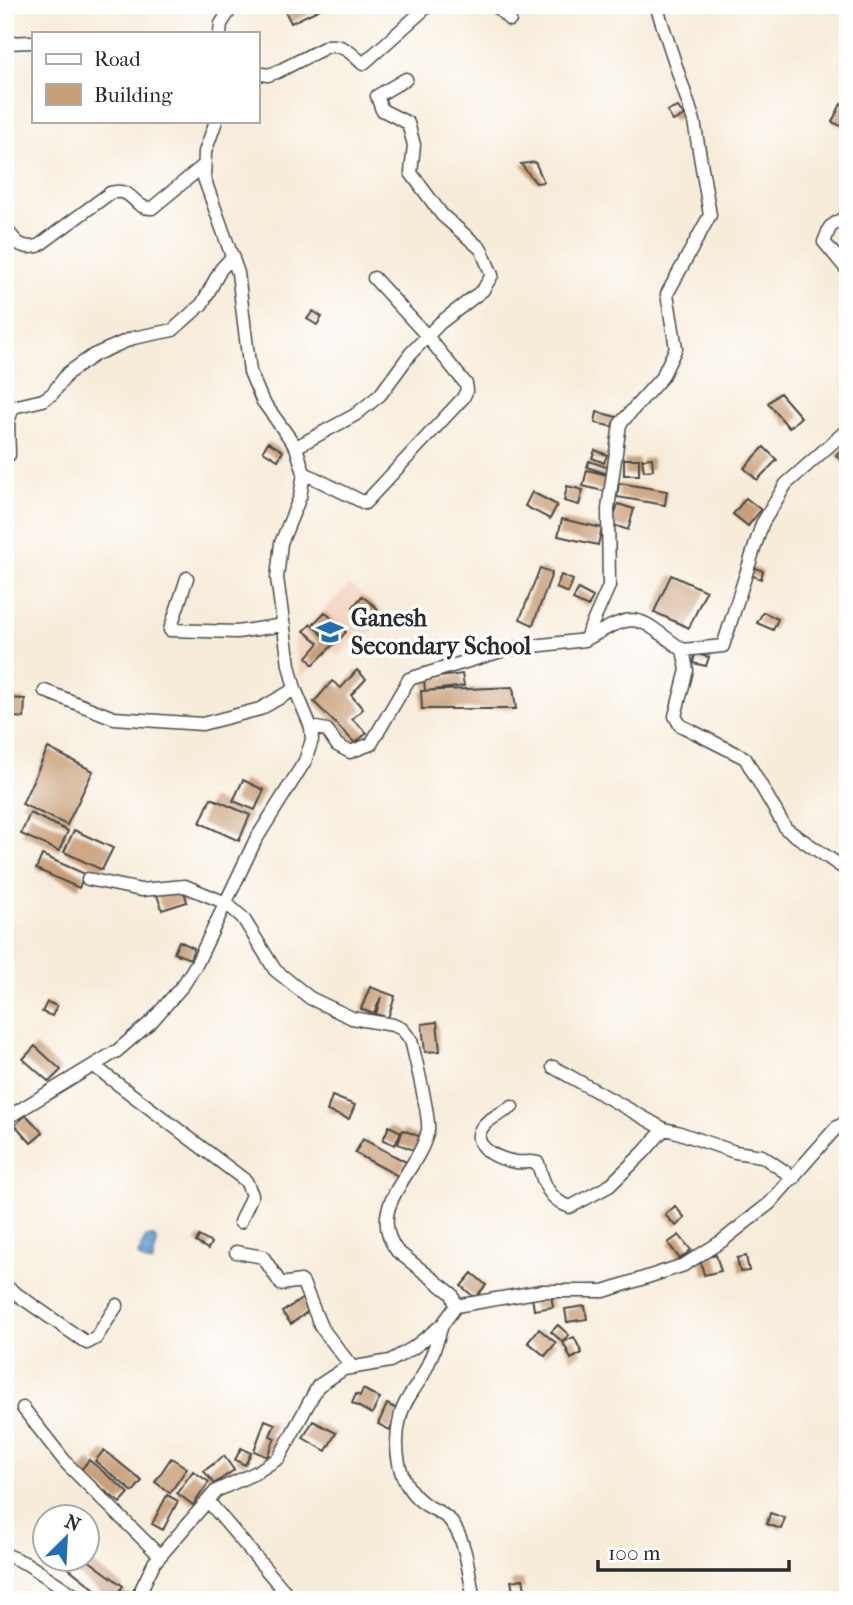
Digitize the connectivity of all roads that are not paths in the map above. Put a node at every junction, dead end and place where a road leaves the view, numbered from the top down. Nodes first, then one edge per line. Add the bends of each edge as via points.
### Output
1 (233, 5) edge
2 (429, 5) edge
3 (495, 5) edge
4 (656, 5) edge
5 (510, 20) dead end
6 (220, 32) edge
7 (32, 42) edge
8 (5, 43) edge
9 (259, 73) edge
10 (406, 79) dead end
11 (216, 122) edge
12 (203, 166) junction
13 (848, 215) edge
14 (5, 228) edge
15 (233, 256) junction
16 (848, 271) edge
17 (374, 278) dead end
18 (427, 336) junction
19 (848, 429) edge
20 (296, 447) junction
21 (9, 455) dead end
22 (304, 473) junction
23 (187, 578) dead end
24 (284, 625) junction
25 (585, 640) junction
26 (683, 650) junction
27 (295, 689) junction
28 (45, 691) dead end
29 (311, 727) junction
30 (848, 871) edge
31 (88, 879) dead end
32 (226, 903) junction
33 (94, 1066) junction
34 (553, 1067) dead end
35 (512, 1107) dead end
36 (5, 1119) edge
37 (848, 1121) edge
38 (664, 1129) junction
39 (794, 1178) junction
40 (240, 1222) dead end
41 (236, 1252) dead end
42 (5, 1286) edge
43 (117, 1305) dead end
44 (456, 1306) junction
45 (442, 1325) junction
46 (352, 1367) junction
47 (23, 1408) dead end
48 (208, 1501) junction
49 (5, 1554) edge
50 (160, 1556) junction
51 (288, 1595) edge
52 (138, 1598) edge
53 (82, 1600) edge
54 (273, 1600) edge
55 (474, 1600) edge

1 - 6 street
2 - 9 street via 363,64 337,45 277,72
3 - 5 street
4 - 25 street via 694,121 710,215 667,294 676,348 662,377 620,424 608,509 608,586
7 - 8 street
10 - 18 street via 377,96 382,110 408,123 414,145 411,173 442,215 481,249 492,275 483,290
11 - 12 street
12 - 14 street via 152,208 139,205 127,192 110,193 38,246 20,246
12 - 15 street
13 - 16 street via 830,226 824,242
15 - 20 street via 255,388
15 - 21 street via 202,304 173,330 133,338 94,355 68,373 43,400 13,407 8,422
17 - 18 street
18 - 20 street via 380,395 355,415
18 - 22 street via 466,384 467,390 454,408 365,503
19 - 26 street via 786,484 762,524 723,646
20 - 22 street
22 - 24 street via 278,561
23 - 24 street via 170,630 237,632
24 - 27 street
25 - 26 street via 629,618 640,620
25 - 29 street via 508,649 409,679 371,744 351,752 337,745 327,730
26 - 30 street via 687,670 675,716 681,725 745,758 786,829
27 - 28 street via 260,709 202,723 114,718
27 - 29 street
29 - 32 street via 305,761 255,841
31 - 32 street via 141,890 185,886
32 - 33 street via 197,963 170,1003 133,1040
32 - 44 street via 243,918 275,970 310,998 352,1018 393,1025 411,1040 428,1127 415,1163 386,1210 387,1231 397,1251 452,1293
33 - 36 street
33 - 40 street via 246,1181 252,1195
34 - 38 street
35 - 38 street via 484,1125 481,1145 494,1156 538,1163 543,1185 560,1204 570,1207 609,1185
37 - 39 street via 836,1128
38 - 39 street via 762,1156
39 - 44 street via 761,1211 684,1265 604,1291 542,1291
41 - 46 street via 263,1257 278,1282 301,1281 321,1326
42 - 43 street via 87,1343 96,1338
44 - 45 street
45 - 46 street via 390,1361
45 - 55 street via 430,1362 401,1413 396,1451 411,1490 454,1524
46 - 48 street via 318,1386 279,1458 216,1491
47 - 50 street via 67,1464
48 - 50 street
48 - 51 street
49 - 53 street
50 - 52 street
51 - 54 street

